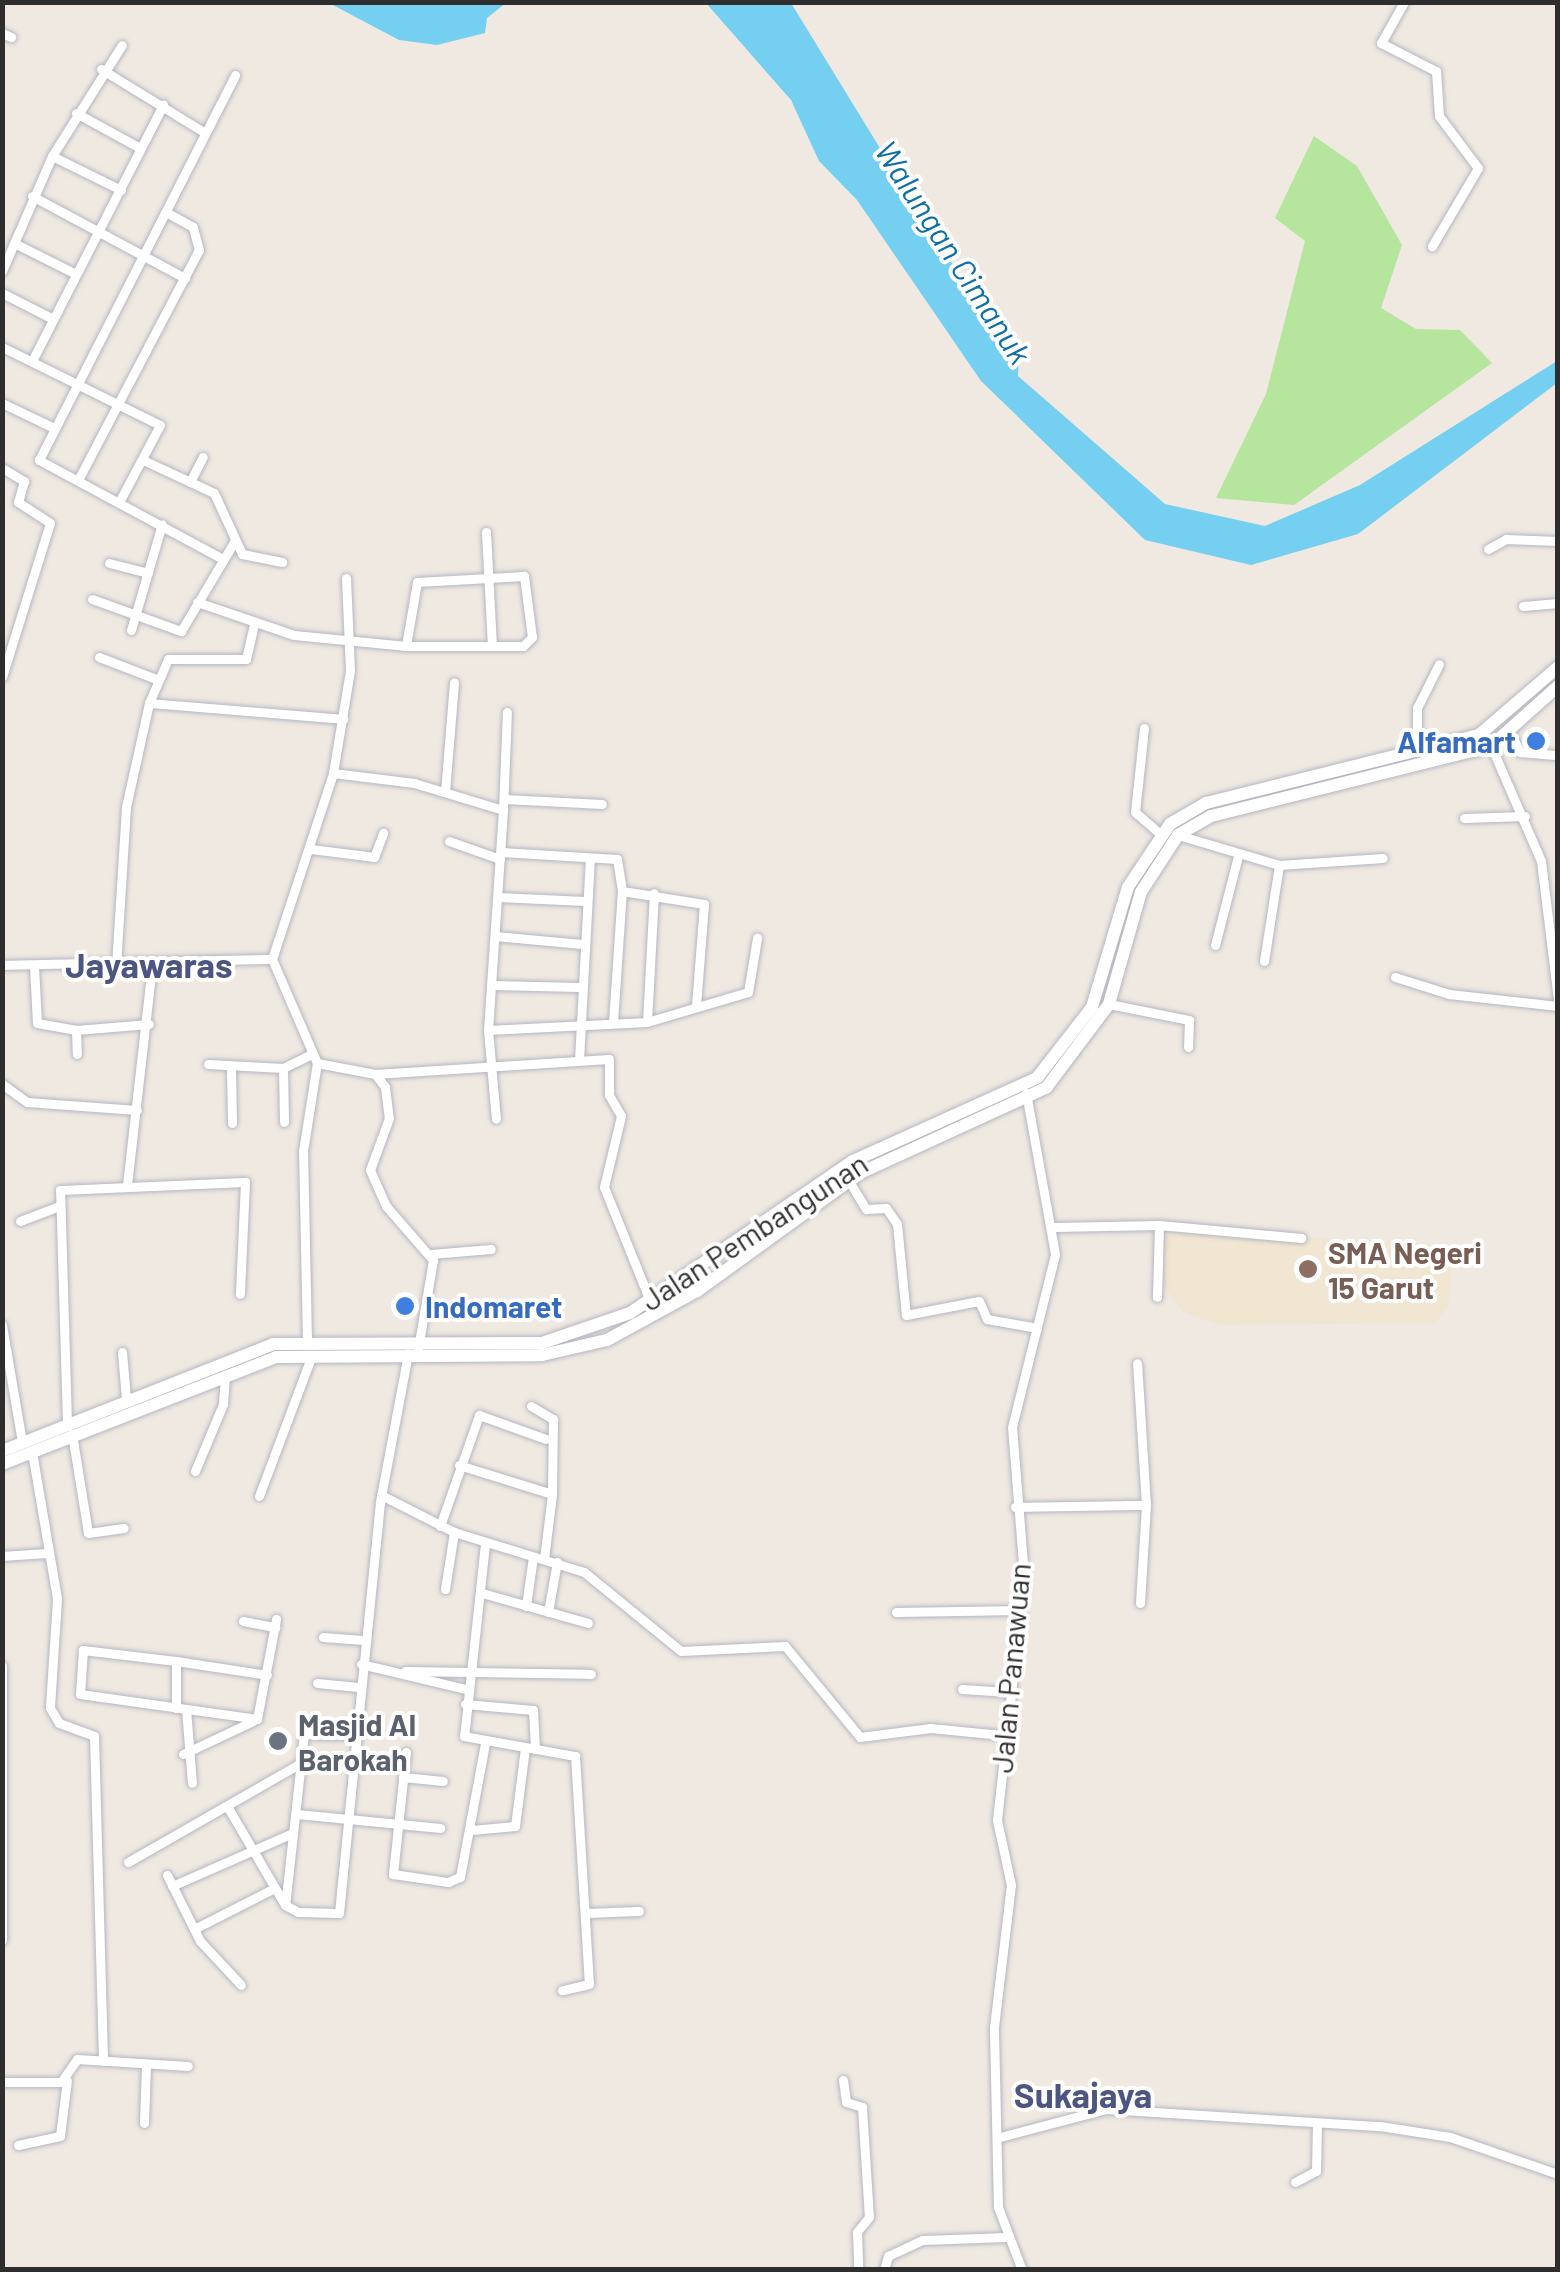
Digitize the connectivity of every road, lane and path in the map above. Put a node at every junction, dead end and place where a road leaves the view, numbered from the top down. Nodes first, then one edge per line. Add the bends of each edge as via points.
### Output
1 (1404, 2) edge
2 (122, 46) dead end
3 (100, 69) junction
4 (235, 75) dead end
5 (163, 105) junction
6 (76, 113) junction
7 (204, 132) junction
8 (140, 148) junction
9 (52, 156) junction
10 (122, 190) junction
11 (32, 196) junction
12 (168, 213) junction
13 (100, 233) junction
14 (16, 244) junction
15 (1432, 246) dead end
16 (146, 256) junction
17 (2, 271) edge
18 (76, 274) junction
19 (185, 278) junction
20 (2, 294) edge
21 (53, 319) junction
22 (2, 347) edge
23 (32, 361) junction
24 (79, 383) junction
25 (2, 402) edge
26 (115, 405) junction
27 (54, 428) junction
28 (202, 457) dead end
29 (143, 460) junction
30 (2, 468) edge
31 (78, 480) junction
32 (190, 482) junction
33 (119, 502) junction
34 (162, 524) junction
35 (486, 532) dead end
36 (1558, 540) edge
37 (234, 542) junction
38 (1488, 549) dead end
39 (220, 558) junction
40 (282, 562) dead end
41 (110, 563) dead end
42 (148, 573) junction
43 (488, 576) junction
44 (346, 578) dead end
45 (92, 599) dead end
46 (197, 602) junction
47 (1558, 603) edge
48 (1524, 606) dead end
49 (136, 614) junction
50 (254, 623) junction
51 (131, 630) dead end
52 (350, 642) junction
53 (406, 646) junction
54 (492, 646) junction
55 (100, 657) dead end
56 (1439, 664) dead end
57 (1558, 667) edge
58 (2, 677) edge
59 (159, 680) junction
60 (454, 682) dead end
61 (1554, 684) edge
62 (150, 703) junction
63 (507, 712) dead end
64 (342, 718) junction
65 (1144, 728) dead end
66 (1508, 731) junction
67 (1490, 746) junction
68 (1418, 752) junction
69 (1558, 755) edge
70 (1390, 766) junction
71 (333, 773) junction
72 (445, 792) junction
73 (602, 804) dead end
74 (504, 805) junction
75 (1525, 816) junction
76 (1464, 818) dead end
77 (383, 833) dead end
78 (1160, 834) junction
79 (1178, 836) junction
80 (449, 841) dead end
81 (310, 849) junction
82 (500, 855) junction
83 (1238, 856) junction
84 (1383, 858) dead end
85 (590, 859) junction
86 (1279, 865) junction
87 (622, 891) junction
88 (654, 893) junction
89 (498, 897) junction
90 (1553, 898) edge
91 (585, 902) junction
92 (495, 936) junction
93 (757, 938) dead end
94 (582, 944) junction
95 (1215, 944) dead end
96 (272, 959) junction
97 (1264, 960) dead end
98 (152, 964) junction
99 (2, 965) edge
100 (34, 966) junction
101 (116, 966) junction
102 (1553, 974) edge
103 (1395, 977) dead end
104 (492, 985) junction
105 (579, 986) junction
106 (1558, 1003) edge
107 (1109, 1004) junction
108 (696, 1005) junction
109 (613, 1022) junction
110 (647, 1022) junction
111 (148, 1024) junction
112 (579, 1026) junction
113 (76, 1030) junction
114 (488, 1030) junction
115 (1188, 1047) dead end
116 (77, 1054) dead end
117 (313, 1059) junction
118 (578, 1060) junction
119 (492, 1061) junction
120 (208, 1064) dead end
121 (283, 1068) junction
122 (232, 1069) junction
123 (375, 1074) junction
124 (2, 1084) edge
125 (1025, 1092) junction
126 (137, 1110) junction
127 (496, 1118) dead end
128 (284, 1122) dead end
129 (232, 1123) dead end
130 (849, 1181) junction
131 (127, 1185) junction
132 (59, 1206) junction
133 (20, 1221) dead end
134 (1159, 1225) junction
135 (1054, 1227) junction
136 (1301, 1238) dead end
137 (760, 1239) junction
138 (491, 1248) dead end
139 (431, 1254) junction
140 (240, 1294) dead end
141 (1156, 1297) dead end
142 (650, 1302) junction
143 (630, 1320) junction
144 (2, 1325) edge
145 (1037, 1328) junction
146 (307, 1340) junction
147 (344, 1348) junction
148 (122, 1352) dead end
149 (413, 1353) junction
150 (312, 1355) junction
151 (4, 1360) edge
152 (1137, 1363) dead end
153 (225, 1372) junction
154 (126, 1399) junction
155 (532, 1406) dead end
156 (70, 1429) junction
157 (546, 1439) junction
158 (27, 1447) junction
159 (2, 1451) edge
160 (2, 1464) edge
161 (459, 1465) junction
162 (195, 1472) dead end
163 (552, 1494) junction
164 (381, 1495) junction
165 (259, 1496) dead end
166 (1146, 1505) junction
167 (1014, 1507) junction
168 (440, 1526) junction
169 (124, 1528) dead end
170 (454, 1532) junction
171 (486, 1544) junction
172 (46, 1553) junction
173 (2, 1556) edge
174 (538, 1558) junction
175 (557, 1562) junction
176 (445, 1589) dead end
177 (482, 1594) junction
178 (1140, 1603) dead end
179 (526, 1606) junction
180 (1020, 1610) junction
181 (548, 1612) junction
182 (896, 1612) dead end
183 (243, 1620) dead end
184 (588, 1623) dead end
185 (323, 1637) dead end
186 (364, 1640) junction
187 (176, 1660) junction
188 (361, 1664) junction
189 (470, 1665) junction
190 (2, 1666) edge
191 (404, 1671) junction
192 (268, 1674) junction
193 (591, 1674) dead end
194 (53, 1680) junction
195 (317, 1683) dead end
196 (77, 1684) junction
197 (358, 1687) junction
198 (466, 1688) junction
199 (962, 1689) dead end
200 (1009, 1692) junction
201 (465, 1704) junction
202 (181, 1708) junction
203 (257, 1720) junction
204 (356, 1735) junction
205 (1002, 1735) junction
206 (485, 1744) junction
207 (530, 1749) junction
208 (406, 1752) dead end
209 (183, 1754) junction
210 (299, 1764) junction
211 (403, 1777) junction
212 (443, 1781) dead end
213 (192, 1783) dead end
214 (5, 1802) edge
215 (228, 1806) junction
216 (297, 1814) junction
217 (347, 1818) junction
218 (398, 1822) junction
219 (440, 1828) dead end
220 (472, 1830) junction
221 (292, 1833) junction
222 (250, 1848) junction
223 (128, 1862) dead end
224 (167, 1875) dead end
225 (172, 1886) junction
226 (271, 1890) junction
227 (285, 1905) junction
228 (639, 1911) dead end
229 (584, 1913) junction
230 (194, 1929) junction
231 (2, 1940) edge
232 (241, 1985) dead end
233 (562, 1990) dead end
234 (103, 2061) junction
235 (146, 2066) junction
236 (188, 2066) dead end
237 (67, 2080) junction
238 (843, 2080) dead end
239 (2, 2082) edge
240 (144, 2123) dead end
241 (1317, 2124) junction
242 (1000, 2138) junction
243 (18, 2144) dead end
244 (1558, 2174) edge
245 (1295, 2182) dead end
246 (1006, 2236) junction
247 (858, 2270) edge
248 (884, 2270) edge
249 (1022, 2270) edge

1 - 15 street via 1381,42 1436,70 1439,116 1478,168
2 - 3 street
3 - 5 street
3 - 6 street
4 - 7 street
5 - 7 street
5 - 8 street
6 - 8 street
6 - 9 street
7 - 12 street
8 - 10 street
9 - 10 street
9 - 11 street
10 - 13 street
11 - 13 street
11 - 14 street
12 - 16 street
12 - 19 street via 198,234
13 - 16 street
13 - 18 street
14 - 17 street
14 - 18 street
16 - 19 street
16 - 24 street
18 - 21 street
19 - 26 street
20 - 21 street
21 - 23 street
22 - 23 street
23 - 24 street
24 - 26 street
24 - 27 street
25 - 27 street
26 - 29 street via 161,427
26 - 31 street
27 - 31 street via 39,460
28 - 32 street
29 - 32 street
29 - 33 street
30 - 58 street via 24,481 18,502 50,523
31 - 33 street
32 - 37 street via 218,497
33 - 34 street
34 - 39 street
34 - 42 street
35 - 43 street
36 - 38 street via 1506,539
37 - 39 street
37 - 40 street via 242,554
39 - 46 street
41 - 42 street
42 - 49 street
43 - 53 street via 412,584
43 - 54 street
43 - 54 street via 524,576 532,637
44 - 52 street
45 - 49 street
46 - 49 street via 181,631
46 - 50 street
47 - 48 street
49 - 51 street
50 - 52 street
50 - 59 street via 246,658 168,659
52 - 53 street
52 - 64 street
53 - 54 street
55 - 59 street
56 - 68 street via 1416,708
57 - 61 main road, Jalan Pembangunan
59 - 62 street
60 - 72 street
61 - 66 main road, Jalan Pembangunan
61 - 68 main road, Jalan Pembangunan via 1479,735
62 - 64 street
62 - 101 street via 126,807
63 - 74 street
64 - 71 street
65 - 78 street via 1135,812
66 - 67 main road, Jalan Pembangunan
66 - 69 street via 1520,752
67 - 70 main road, Jalan Pembangunan
67 - 75 street
68 - 70 main road, Jalan Pembangunan
70 - 78 main road, Jalan Pembangunan via 1206,803
70 - 79 main road, Jalan Pembangunan via 1211,816
71 - 72 street
71 - 81 street
72 - 74 street
73 - 74 street
74 - 82 street
75 - 76 street
75 - 90 street
77 - 81 street via 374,857
78 - 125 main road, Jalan Pembangunan via 1128,887 1080,1031
79 - 83 street
79 - 107 main road, Jalan Pembangunan via 1141,892
80 - 82 street
81 - 96 street
82 - 85 street
82 - 89 street
83 - 86 street
83 - 95 street
84 - 86 street
85 - 87 street via 619,859
85 - 91 street
86 - 97 street
87 - 88 street
87 - 109 street
88 - 108 street via 705,906
88 - 110 street
89 - 91 street
89 - 92 street
90 - 102 street
91 - 94 street
92 - 94 street
92 - 104 street
93 - 108 street via 752,989
94 - 105 street
96 - 98 street
96 - 117 street
98 - 101 street
98 - 111 street
99 - 100 street
100 - 101 street
100 - 113 street via 40,1028
102 - 106 street
103 - 106 street via 1449,994
104 - 105 street
104 - 114 street
105 - 112 street
107 - 115 street via 1189,1020
107 - 125 main road, Jalan Pembangunan via 1091,1038
108 - 110 street
109 - 110 street
109 - 112 street
111 - 113 street
111 - 126 street
112 - 114 street
112 - 118 street
113 - 116 street
114 - 119 street
117 - 121 street
117 - 123 street
117 - 146 street via 304,1151
118 - 119 street
118 - 142 street via 610,1058 614,1067 609,1095 621,1116 604,1187
119 - 123 street
119 - 127 street
120 - 122 street
121 - 122 street
121 - 128 street
122 - 129 street
123 - 139 street via 391,1106 371,1162 374,1184
124 - 126 street via 28,1102
125 - 130 main road, Jalan Pembangunan
125 - 135 street, Jalan Panawuan
125 - 137 main road, Jalan Pembangunan via 853,1162
126 - 131 street
130 - 137 main road, Jalan Pembangunan
130 - 145 street via 866,1209 886,1208 897,1224 906,1315 979,1300 987,1319
131 - 132 street via 64,1188
131 - 140 street via 244,1182
132 - 133 street
132 - 156 street
134 - 135 street
134 - 136 street
134 - 141 street
135 - 145 street, Jalan Panawuan
137 - 142 main road, Jalan Pembangunan
137 - 143 main road, Jalan Pembangunan
138 - 139 street
139 - 149 street
142 - 143 main road, Jalan Pembangunan
143 - 149 main road, Jalan Pembangunan via 542,1355
144 - 151 street
145 - 167 street, Jalan Panawuan via 1012,1427
146 - 147 main road, Jalan Pembangunan
146 - 154 main road, Jalan Pembangunan via 214,1363
147 - 149 main road, Jalan Pembangunan
147 - 150 main road, Jalan Pembangunan
148 - 154 street
149 - 164 street
150 - 153 main road, Jalan Pembangunan
150 - 165 street
151 - 158 street
152 - 166 street
153 - 156 main road, Jalan Pembangunan
153 - 162 street via 223,1404
154 - 156 main road, Jalan Pembangunan
155 - 157 street via 551,1413
156 - 158 main road, Jalan Pembangunan
156 - 169 street via 88,1534
157 - 161 street via 478,1415
157 - 163 street
158 - 159 main road, Jalan Pembangunan
158 - 160 main road, Jalan Pembangunan
158 - 172 street
161 - 163 street
161 - 168 street
163 - 174 street
164 - 168 street
164 - 186 street
166 - 167 street
166 - 178 street
167 - 180 street, Jalan Panawuan
168 - 170 street
170 - 171 street
170 - 176 street
171 - 174 street
171 - 177 street
172 - 173 street
172 - 194 street via 56,1599
174 - 175 street
174 - 179 street
175 - 181 street
175 - 205 street via 584,1572 681,1651 790,1649 860,1737 930,1728
177 - 179 street
177 - 189 street
179 - 181 street
180 - 182 street
180 - 200 street, Jalan Panawuan
181 - 184 street
183 - 192 street via 275,1623
185 - 186 street
186 - 188 street
187 - 192 street
187 - 196 street via 86,1649
187 - 202 street
188 - 191 street
188 - 197 street
189 - 191 street
189 - 193 street
189 - 198 street
190 - 214 street
191 - 198 street
192 - 203 street
194 - 196 street
194 - 234 street via 55,1720 94,1736
195 - 197 street
196 - 202 street via 80,1694
197 - 204 street
198 - 201 street
199 - 200 street
200 - 205 street, Jalan Panawuan
201 - 206 street via 464,1736
201 - 207 street via 534,1710
202 - 203 street
202 - 209 street
203 - 209 street
204 - 210 street via 306,1732
204 - 217 street
205 - 242 street, Jalan Panawuan via 997,1820 1011,1885 995,2012
206 - 207 street
206 - 220 street
207 - 220 street via 515,1826
207 - 229 street via 575,1756
208 - 211 street
209 - 213 street
210 - 215 street
210 - 216 street
211 - 212 street
211 - 218 street
214 - 231 street
215 - 222 street
215 - 223 street
216 - 217 street
216 - 221 street
217 - 218 street
217 - 227 street via 337,1916
218 - 219 street
218 - 220 street via 394,1874 402,1881 456,1881
221 - 222 street
221 - 227 street
222 - 225 street
222 - 226 street
224 - 225 street
225 - 230 street
226 - 227 street
226 - 230 street
228 - 229 street
229 - 233 street via 589,1984
230 - 232 street
234 - 235 street
234 - 237 street via 73,2060
235 - 236 street
235 - 240 street
237 - 239 street
237 - 243 street via 60,2136
238 - 247 street via 846,2102 862,2107 869,2217 857,2232
241 - 242 street via 1106,2109
241 - 244 street via 1450,2137
241 - 245 street via 1316,2171
242 - 246 street, Jalan Panawuan
246 - 248 street via 923,2240 888,2256
246 - 249 street

